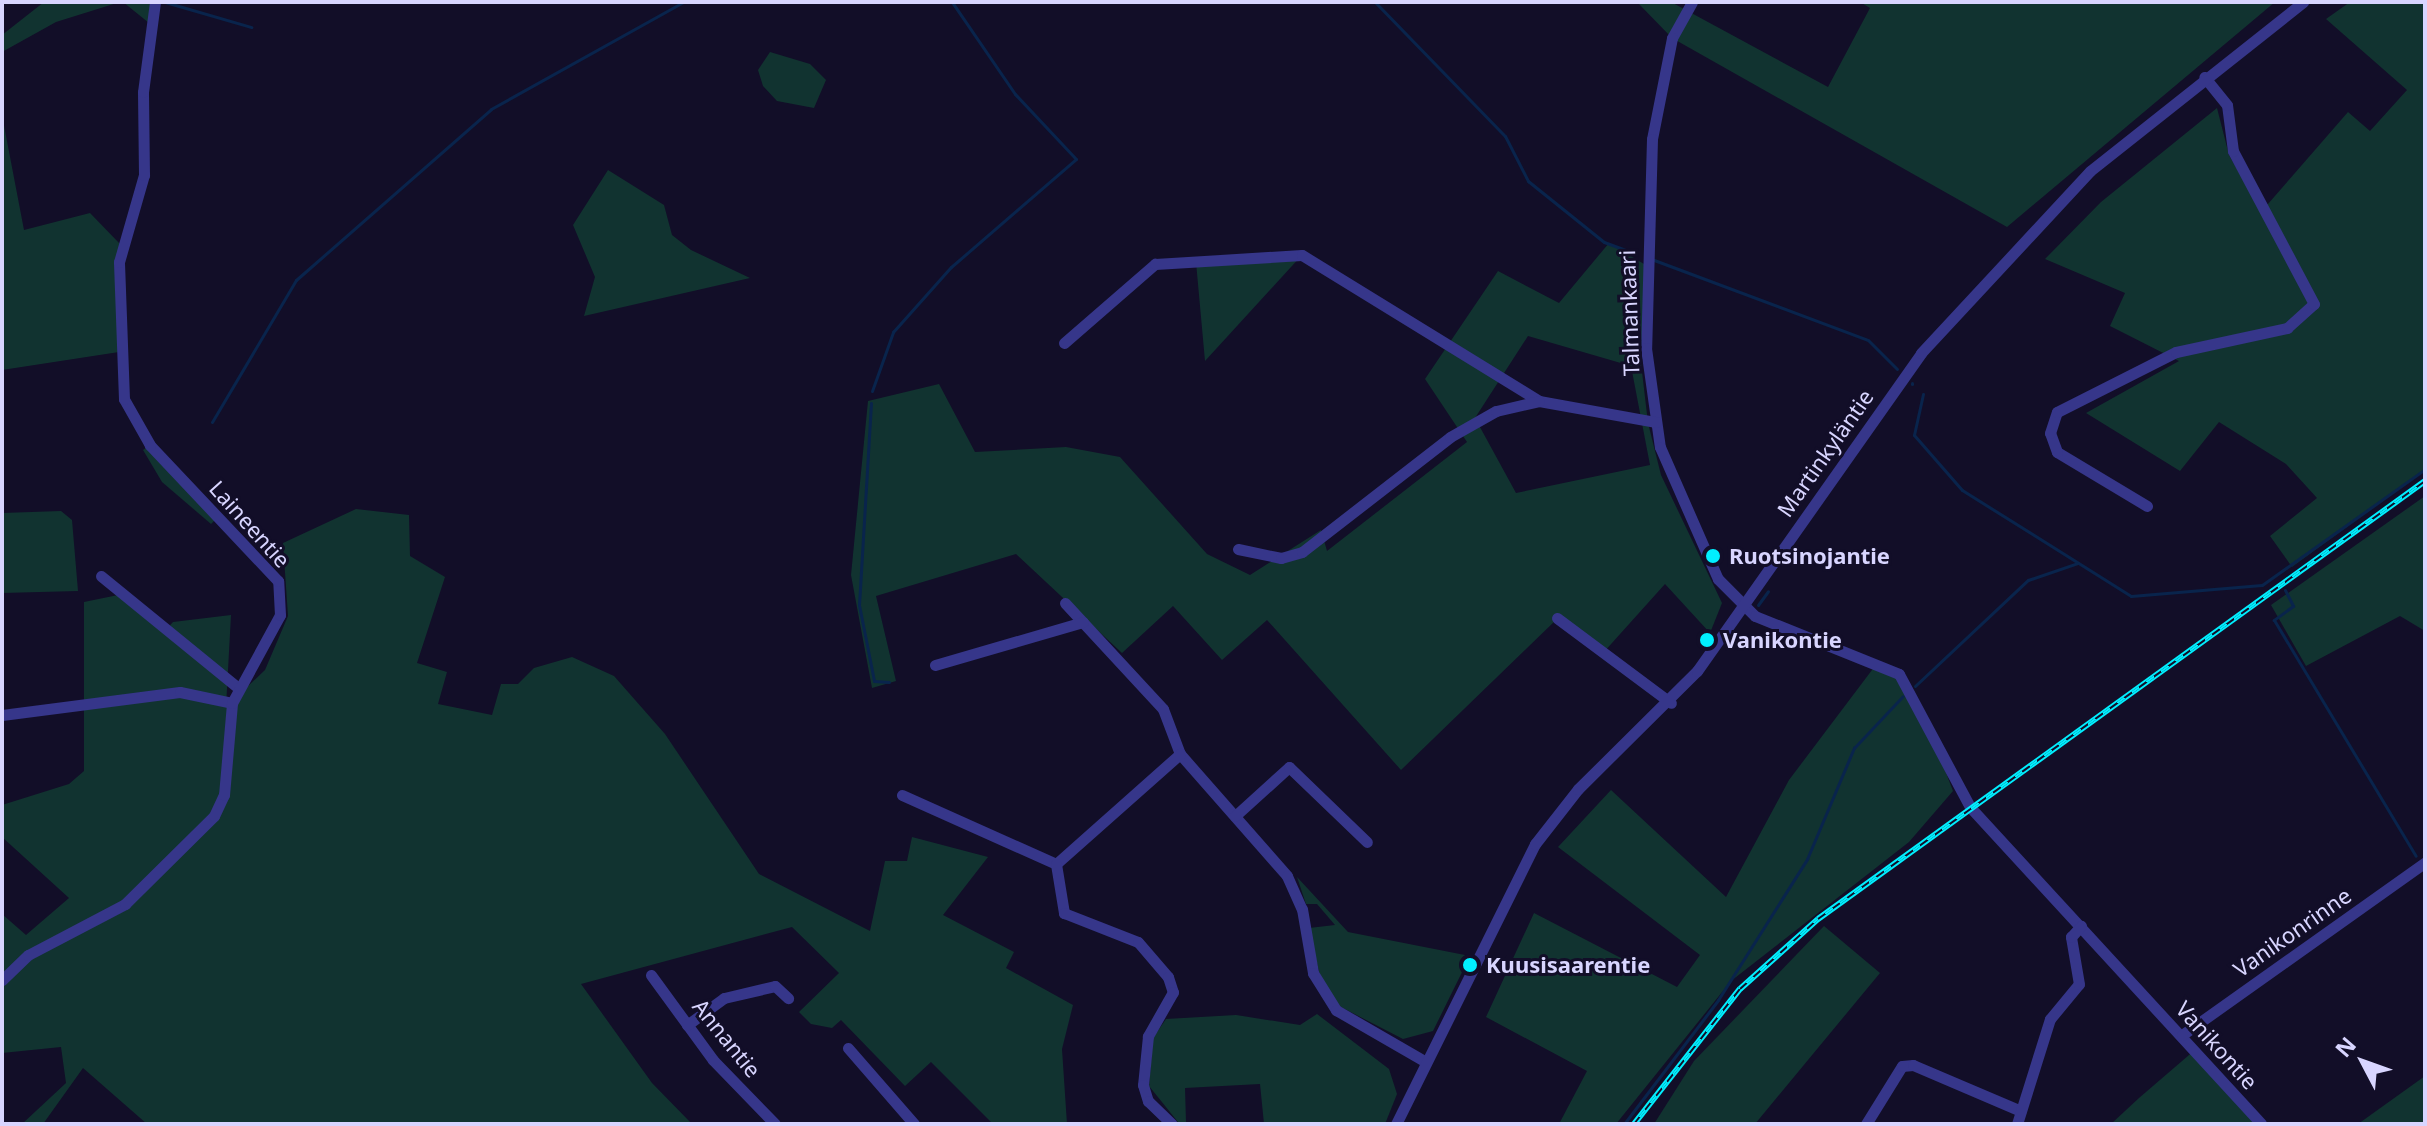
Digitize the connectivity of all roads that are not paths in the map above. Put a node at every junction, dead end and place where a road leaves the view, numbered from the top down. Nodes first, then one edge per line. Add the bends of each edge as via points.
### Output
1 (155, 2) edge
2 (1692, 2) edge
3 (2303, 2) edge
4 (2204, 77) junction
5 (1064, 343) dead end
6 (1539, 401) junction
7 (1656, 422) junction
8 (2147, 506) dead end
9 (1238, 549) dead end
10 (101, 576) dead end
11 (1065, 603) dead end
12 (1741, 609) junction
13 (1557, 618) dead end
14 (1083, 622) junction
15 (935, 665) dead end
16 (237, 687) junction
17 (232, 703) junction
18 (1671, 703) junction
19 (2, 715) edge
20 (1180, 754) junction
21 (902, 795) dead end
22 (1235, 816) junction
23 (1367, 842) dead end
24 (2425, 862) edge
25 (1056, 864) junction
26 (2081, 926) junction
27 (651, 975) dead end
28 (2, 980) edge
29 (788, 998) dead end
30 (687, 1025) junction
31 (2182, 1035) junction
32 (848, 1048) dead end
33 (1426, 1062) junction
34 (2021, 1111) junction
35 (775, 1124) edge
36 (914, 1124) edge
37 (1172, 1124) edge
38 (1396, 1124) edge
39 (1866, 1124) edge
40 (2017, 1124) edge
41 (2261, 1124) edge

1 - 16 street, Laineentie via 143,92 144,175 119,262 122,386 150,445 278,581 280,615
2 - 7 street, Talmankaari via 1672,38 1652,139 1645,278
3 - 4 street, Martinkyläntie
4 - 8 street via 2227,105 2233,151 2314,304 2287,328 2176,352 2057,412 2050,433 2057,452
4 - 12 street, Martinkyläntie via 2090,171 1973,291 1871,420
5 - 6 street via 1155,264 1302,255
6 - 7 street
6 - 9 street via 1496,411 1450,437 1302,552 1281,558
7 - 12 street, Talmankaari via 1690,521
10 - 16 street
11 - 14 street
12 - 18 street, Martinkyläntie
12 - 26 street, Vanikontie via 1899,674 1970,807
13 - 18 street
14 - 15 street
14 - 20 street via 1163,709
16 - 17 street, Laineentie
17 - 19 street via 180,692
17 - 28 street, Laineentie via 224,795 204,828 125,904 28,955
18 - 33 street, Martinkyläntie via 1578,789 1535,844
20 - 22 street
20 - 25 street
21 - 25 street
22 - 23 street via 1289,767
22 - 33 street via 1295,891 1313,973 1336,1010
24 - 31 street, Vanikonrinne
25 - 37 street via 1064,913 1138,942 1168,977 1173,992 1148,1036 1143,1085 1148,1101
26 - 31 street, Vanikontie
26 - 34 street via 2071,937 2079,984 2050,1019
27 - 30 street, Annantie
29 - 30 street via 775,986 724,998
30 - 35 street, Annantie
31 - 41 street, Vanikontie
32 - 36 street
33 - 38 street, Martinkyläntie
34 - 39 street via 1913,1065 1902,1066
34 - 40 street

